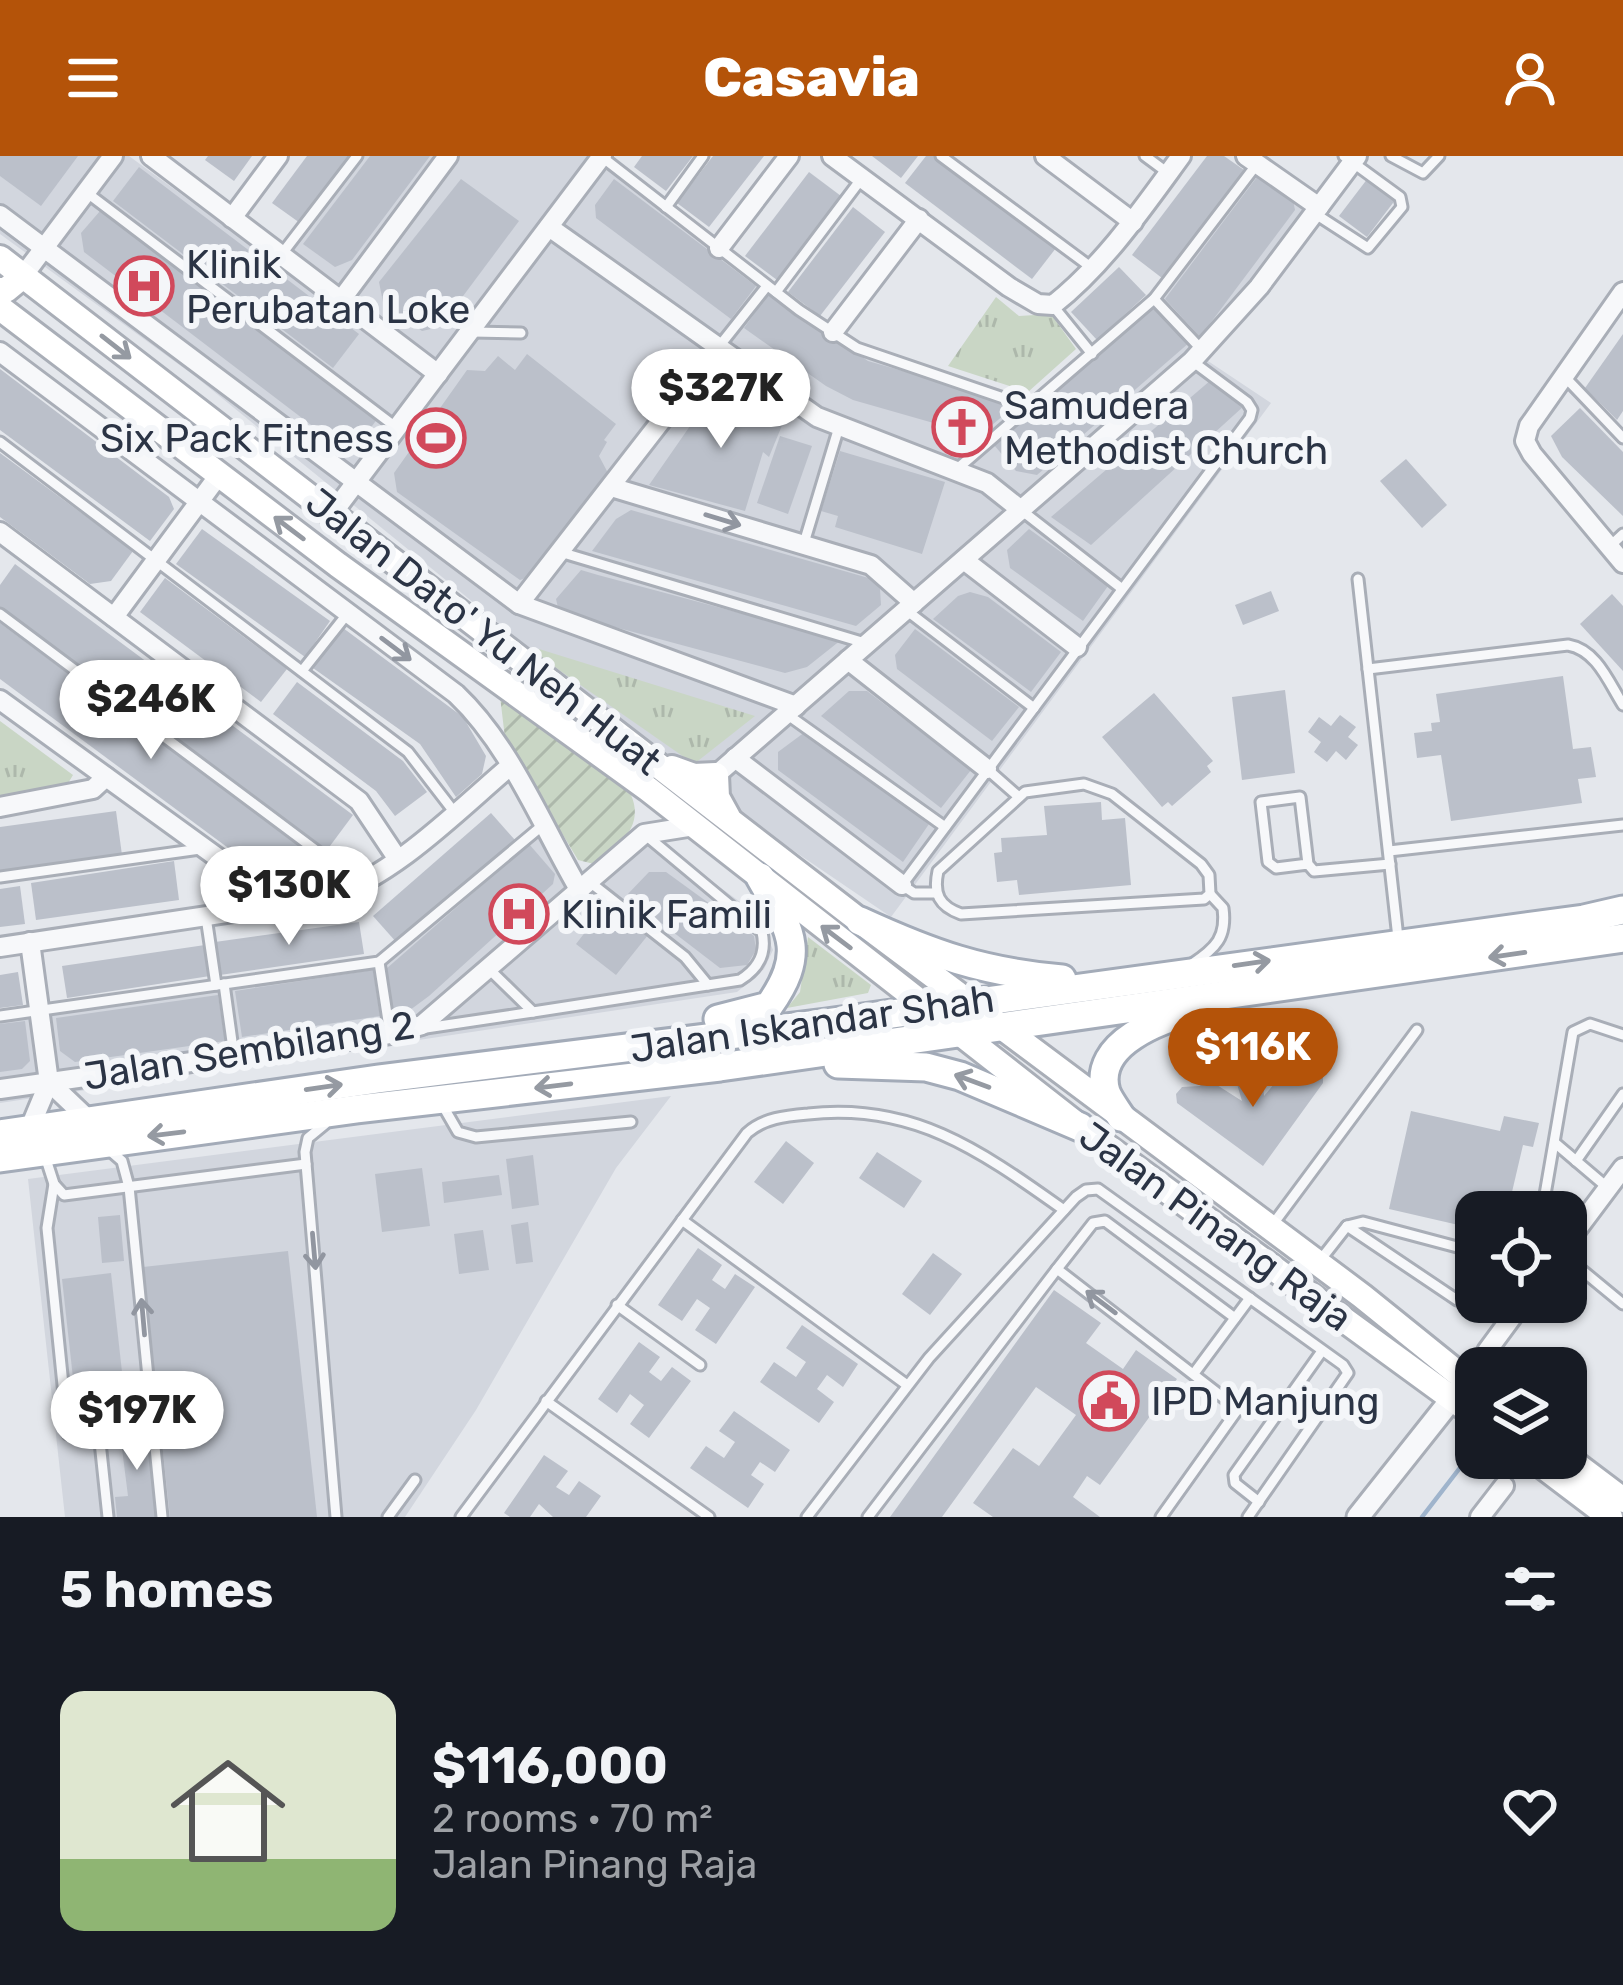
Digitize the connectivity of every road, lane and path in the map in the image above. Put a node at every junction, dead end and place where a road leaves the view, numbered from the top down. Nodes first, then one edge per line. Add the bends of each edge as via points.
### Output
1 (112, 156) edge
2 (151, 156) edge
3 (278, 156) edge
4 (357, 156) edge
5 (448, 156) edge
6 (703, 156) edge
7 (789, 156) edge
8 (832, 156) edge
9 (941, 156) edge
10 (1045, 156) edge
11 (1145, 156) edge
12 (1180, 156) edge
13 (1391, 156) edge
14 (1439, 156) edge
15 (602, 157) edge
16 (1351, 158) edge
17 (1252, 160) edge
18 (1168, 173) junction
19 (862, 178) junction
20 (86, 192) junction
21 (666, 207) junction
22 (1317, 210) junction
23 (0, 215) edge
24 (232, 218) junction
25 (919, 219) junction
26 (1132, 222) junction
27 (549, 227) junction
28 (44, 248) junction
29 (719, 248) junction
30 (281, 255) junction
31 (0, 258) edge
32 (1092, 268) junction
33 (23, 276) junction
34 (771, 289) junction
35 (0, 290) edge
36 (1623, 292) edge
37 (1154, 299) junction
38 (341, 300) junction
39 (1053, 305) junction
40 (0, 308) edge
41 (470, 332) junction
42 (832, 332) junction
43 (521, 334) dead end
44 (718, 349) junction
45 (0, 352) edge
46 (1092, 354) junction
47 (1197, 356) junction
48 (438, 374) junction
49 (1563, 375) junction
50 (1030, 407) junction
51 (839, 427) junction
52 (397, 428) junction
53 (1621, 430) edge
54 (0, 442) edge
55 (957, 469) junction
56 (219, 475) junction
57 (358, 485) junction
58 (610, 487) junction
59 (200, 501) junction
60 (1021, 510) junction
61 (332, 514) junction
62 (0, 532) edge
63 (1616, 540) edge
64 (804, 545) junction
65 (560, 552) junction
66 (156, 560) junction
67 (964, 560) junction
68 (1623, 562) edge
69 (1358, 579) dead end
70 (1120, 588) junction
71 (519, 604) junction
72 (910, 606) junction
73 (399, 609) junction
74 (348, 613) junction
75 (0, 614) edge
76 (114, 617) junction
77 (868, 643) junction
78 (1077, 647) junction
79 (848, 660) junction
80 (1368, 669) junction
81 (302, 671) junction
82 (0, 700) edge
83 (1623, 705) edge
84 (1034, 708) junction
85 (791, 710) junction
86 (653, 761) junction
87 (725, 766) junction
88 (509, 767) junction
89 (987, 769) junction
90 (106, 777) junction
91 (649, 789) junction
92 (1019, 797) junction
93 (0, 807) edge
94 (455, 813) junction
95 (731, 822) junction
96 (542, 825) junction
97 (1623, 825) edge
98 (694, 826) junction
99 (945, 826) junction
100 (644, 834) junction
101 (205, 848) junction
102 (1389, 851) junction
103 (397, 857) junction
104 (1308, 864) junction
105 (1390, 864) junction
106 (0, 877) edge
107 (760, 878) junction
108 (361, 884) junction
109 (902, 885) junction
110 (585, 887) junction
111 (936, 893) junction
112 (1210, 894) junction
113 (267, 908) junction
114 (1623, 910) edge
115 (206, 917) junction
116 (860, 921) junction
117 (1618, 941) edge
118 (30, 943) junction
119 (1399, 943) junction
120 (0, 947) edge
121 (379, 962) junction
122 (490, 970) junction
123 (1178, 974) junction
124 (1366, 974) junction
125 (1121, 981) junction
126 (220, 984) junction
127 (708, 985) junction
128 (970, 1003) junction
129 (929, 1008) junction
130 (39, 1010) junction
131 (533, 1012) junction
132 (0, 1016) edge
133 (998, 1025) junction
134 (1417, 1030) dead end
135 (960, 1032) junction
136 (397, 1033) junction
137 (1623, 1035) edge
138 (234, 1056) junction
139 (526, 1060) junction
140 (720, 1067) junction
141 (49, 1082) junction
142 (0, 1089) edge
143 (1623, 1094) edge
144 (439, 1100) junction
145 (344, 1111) junction
146 (1120, 1117) junction
147 (631, 1122) dead end
148 (1080, 1126) junction
149 (95, 1132) junction
150 (0, 1134) edge
151 (36, 1141) junction
152 (1555, 1143) junction
153 (0, 1158) edge
154 (1576, 1161) junction
155 (306, 1164) junction
156 (1623, 1168) edge
157 (55, 1184) junction
158 (129, 1187) junction
159 (1608, 1188) junction
160 (1546, 1191) edge
161 (1064, 1210) junction
162 (1587, 1216) edge
163 (682, 1220) junction
164 (1347, 1226) junction
165 (1270, 1228) junction
166 (1455, 1246) edge
167 (1317, 1263) junction
168 (1057, 1269) junction
169 (1587, 1274) edge
170 (1299, 1288) junction
171 (1250, 1298) junction
172 (1455, 1299) edge
173 (1623, 1304) edge
174 (617, 1305) junction
175 (1235, 1318) junction
176 (1322, 1351) junction
177 (700, 1365) dead end
178 (1195, 1372) junction
179 (1455, 1381) edge
180 (1455, 1383) edge
181 (907, 1385) junction
182 (1455, 1400) edge
183 (546, 1401) junction
184 (1587, 1472) edge
185 (1560, 1479) edge
186 (415, 1480) dead end
187 (1504, 1486) dead end
188 (1623, 1500) edge
189 (1259, 1502) junction
190 (109, 1517) edge
191 (162, 1517) edge
192 (336, 1517) edge
193 (388, 1517) edge
194 (461, 1517) edge
195 (709, 1517) edge
196 (807, 1517) edge
197 (868, 1517) edge
198 (1161, 1517) edge
199 (1248, 1517) edge
200 (1358, 1517) edge
201 (1480, 1517) edge
202 (1610, 1517) edge

1 - 20 street
2 - 24 street
3 - 24 street
4 - 30 lane
5 - 38 street
6 - 21 lane
7 - 29 street
8 - 19 street
9 - 32 lane
10 - 26 street
11 - 18 lane
12 - 18 street
13 - 14 lane via 1423,173
15 - 21 lane
15 - 27 street
16 - 22 street
16 - 22 lane via 1402,207 1368,248
17 - 22 street
17 - 37 lane
18 - 26 street
19 - 25 street
19 - 34 lane
20 - 28 street
20 - 52 lane
21 - 29 lane
22 - 47 street
23 - 28 street, Jalan Dato' Yu Neh Huat
24 - 30 street
25 - 39 street via 1025,298
25 - 42 street
26 - 32 street
27 - 41 street
27 - 44 street
28 - 33 street
28 - 57 street, Jalan Dato' Yu Neh Huat
29 - 34 lane
30 - 38 street
31 - 33 main road, Jalan Dato' Yu Neh Huat
32 - 39 street
33 - 35 main road
33 -> 61 main road, Jalan Dato' Yu Neh Huat
34 - 42 lane
34 - 44 lane
36 - 49 street
37 - 46 lane
37 - 47 lane
38 - 48 street
39 - 46 lane
40 - 56 main road, Jalan Dato' Yu Neh Huat
41 - 43 lane
41 - 48 street
42 - 50 lane via 857,348
44 - 51 street
44 - 58 street
45 - 59 street
46 - 50 lane
47 - 60 street
47 - 70 lane via 1247,402 1250,418
48 - 52 street
49 - 53 lane
49 - 63 street via 1526,441
50 - 55 lane
51 - 55 street
51 - 64 lane
52 - 57 street
54 - 66 lane
55 - 60 street
56 - 59 street
73 -> 56 main road, Jalan Dato' Yu Neh Huat
57 - 61 street
57 - 71 street, Jalan Dato' Yu Neh Huat
58 -> 64 street
58 - 65 street
59 - 66 street
59 - 74 street
60 - 67 street
60 - 70 lane
61 - 73 main road via 336,550
61 - 86 main road, Jalan Dato' Yu Neh Huat
62 - 76 street
63 - 68 street
64 - 72 street via 871,565
65 - 71 street
65 - 77 lane
66 - 76 street
66 - 81 lane
67 - 72 street
67 - 78 street
69 - 80 lane
70 - 78 lane
71 - 85 street, Jalan Dato' Yu Neh Huat
72 - 77 street
72 - 84 lane
73 - 91 main road, Jalan Dato' Yu Neh Huat
74 - 81 lane
74 -> 88 street via 476,712
75 - 108 lane
76 - 103 street via 359,800
77 - 79 street
78 - 84 lane
79 - 85 street
79 - 89 street
80 - 83 lane via 1568,645 1592,656
80 - 102 lane
81 - 94 lane via 408,752
82 - 90 street
84 - 89 lane
85 - 87 street
85 - 99 lane
86 - 87 main road via 694,776
86 - 95 main road, Jalan Dato' Yu Neh Huat
87 - 95 main road via 716,797
87 - 109 street
88 - 94 street
88 - 96 street
89 - 92 lane
89 - 99 lane
90 - 93 street via 93,789
90 - 101 street
91 - 98 main road, Jalan Dato' Yu Neh Huat
91 - 100 street
92 - 111 lane via 938,872
92 - 112 lane via 1040,788 1101,787 1201,864
94 - 103 street
95 - 116 main road, Jalan Dato' Yu Neh Huat
96 - 110 street
96 - 121 lane
97 - 102 lane
98 - 100 street
98 - 107 main road, Jalan Dato' Yu Neh Huat
99 - 109 lane
100 - 110 street, Jalan Sembilang 2
100 - 127 lane via 762,932 752,972
101 - 106 lane
101 - 113 street via 247,880
102 - 105 lane
103 - 108 street
104 - 104 lane via 1300,797 1264,800 1268,862
104 - 105 lane via 1320,873
105 - 119 lane
129 -> 107 main road, Jalan Dato' Yu Neh Huat
107 - 139 main road via 793,950 769,1006
108 - 113 street
109 - 111 lane
110 - 122 street, Jalan Sembilang 2
110 - 127 lane via 685,957
111 - 112 lane via 961,914
112 - 123 lane via 1223,908 1225,933
113 - 115 street
114 - 119 main road, Jalan Iskandar Shah
115 - 118 street
115 - 126 lane
116 - 125 main road via 974,967
116 - 128 main road, Jalan Dato' Yu Neh Huat
117 -> 124 main road, Jalan Iskandar Shah
118 - 120 street
118 - 130 street
123 -> 119 main road, Jalan Iskandar Shah
121 - 126 lane
121 - 136 lane
122 - 131 lane
122 - 136 street, Jalan Sembilang 2 via 431,1020
123 - 125 main road, Jalan Iskandar Shah
124 - 133 main road, Jalan Iskandar Shah
124 - 146 main road via 1143,1028 1117,1049 1108,1069 1107,1093
125 - 128 main road, Jalan Iskandar Shah
126 - 130 lane
126 - 138 lane
127 - 131 lane
128 - 129 main road, Jalan Iskandar Shah
128 - 133 main road, Jalan Pinang Raja
129 - 135 main road, Jalan Pinang Raja
129 - 139 main road, Jalan Iskandar Shah
130 - 132 lane
130 - 141 street
131 - 136 lane
133 - 135 main road, Jalan Iskandar Shah
133 - 146 main road, Jalan Pinang Raja
134 - 165 lane
135 - 140 main road, Jalan Iskandar Shah
135 - 148 main road, Jalan Pinang Raja
136 - 138 street, Jalan Sembilang 2
137 - 152 lane via 1590,1024 1574,1033
138 - 141 street, Jalan Sembilang 2
149 -> 139 main road, Jalan Iskandar Shah
140 -> 144 main road, Jalan Iskandar Shah
148 -> 140 main road via 926,1066
141 - 142 street, Jalan Sembilang 2
141 - 149 street
141 - 151 street
143 - 154 lane
144 - 145 main road, Jalan Iskandar Shah
144 - 147 lane via 458,1132 476,1137
145 -> 149 main road, Jalan Iskandar Shah
145 - 155 lane via 308,1138
146 - 165 main road, Jalan Pinang Raja
148 - 170 main road, Jalan Pinang Raja
149 - 151 main road, Jalan Iskandar Shah
149 - 158 lane via 122,1161
150 - 151 main road, Jalan Iskandar Shah
151 - 153 main road, Jalan Iskandar Shah
151 - 157 lane
152 - 154 lane
152 - 160 lane
154 - 159 lane
155 - 158 lane
155 -> 192 lane
156 - 159 street
157 - 158 lane via 64,1195
157 - 190 lane via 47,1228 68,1434 100,1442
191 -> 158 lane
159 - 162 street
161 - 163 lane via 942,1132 901,1119 823,1112 758,1124
161 - 171 lane via 1086,1190 1108,1194
161 - 181 lane
163 - 174 lane
163 - 181 lane
164 - 166 lane via 1373,1223
164 - 167 lane
164 - 172 lane
165 - 167 main road, Jalan Pinang Raja
167 - 170 main road
167 - 179 main road, Jalan Pinang Raja
168 - 175 lane via 1093,1223 1105,1221
178 -> 168 lane
168 - 197 lane
169 - 173 lane
170 - 180 main road, Jalan Pinang Raja
171 - 175 lane
171 - 176 lane
174 - 177 lane
174 - 183 lane
175 - 178 lane
176 - 189 lane via 1234,1475
176 - 189 lane via 1343,1365 1346,1381
178 - 198 lane via 1238,1409
181 - 196 lane
182 - 200 street
183 - 194 lane
183 - 195 lane
184 - 188 main road
185 - 202 main road
186 - 193 lane
187 - 201 street
189 - 199 lane

